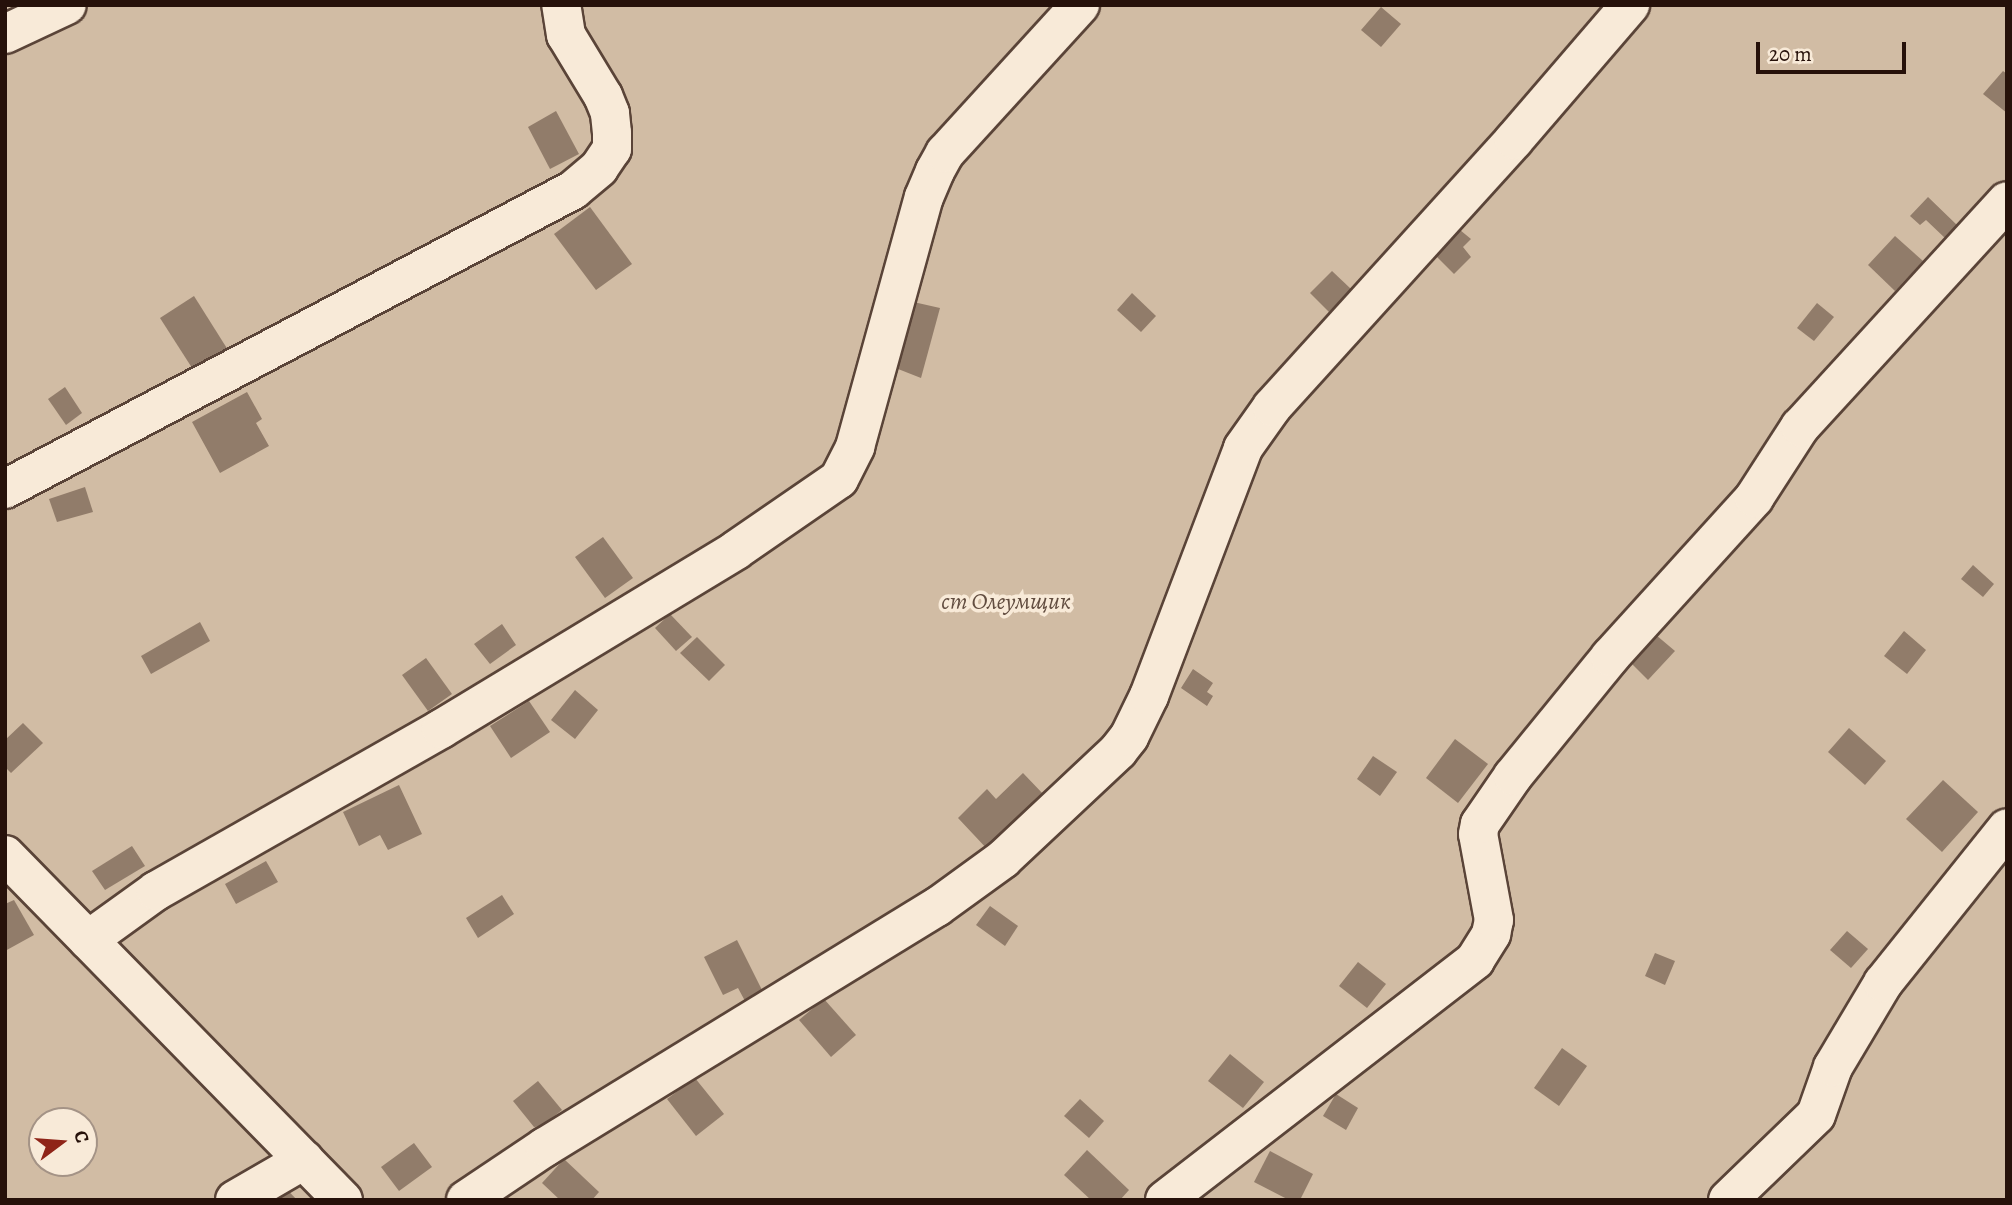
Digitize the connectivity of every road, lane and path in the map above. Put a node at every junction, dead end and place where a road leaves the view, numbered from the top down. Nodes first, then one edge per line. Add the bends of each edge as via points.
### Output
1 (67, 5) edge
2 (561, 5) edge
3 (1080, 5) edge
4 (1630, 5) edge
5 (5, 34) edge
6 (2007, 201) edge
7 (5, 489) edge
8 (2007, 828) edge
9 (11, 870) edge
10 (88, 940) junction
11 (304, 1160) junction
12 (235, 1200) edge
13 (343, 1200) edge
14 (466, 1200) edge
15 (1165, 1200) edge
16 (1728, 1200) edge

1 - 5 lane
2 - 7 lane via 566,35 603,96 612,133 612,149 599,168 573,190
3 - 10 lane via 944,153 921,208 855,447 839,479 736,550 441,729 156,891
4 - 14 lane via 1272,407 1243,448 1149,696 1118,751 1003,859 937,907
6 - 15 lane via 1800,427 1754,498 1610,657 1507,784 1478,834 1493,920 1491,934 1475,960
8 - 16 lane via 1883,983 1833,1067 1816,1115
9 - 10 lane
10 - 11 lane
11 - 12 lane
11 - 13 lane

